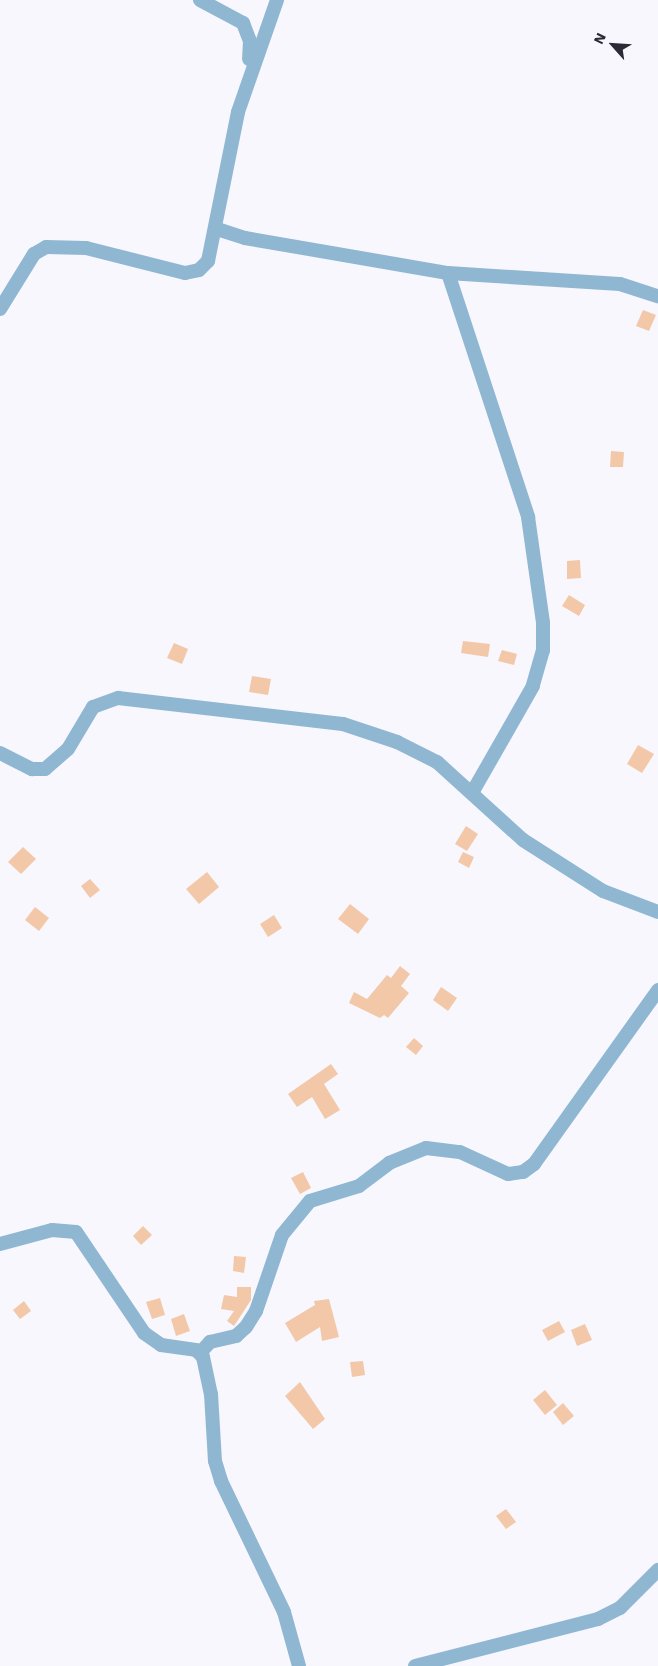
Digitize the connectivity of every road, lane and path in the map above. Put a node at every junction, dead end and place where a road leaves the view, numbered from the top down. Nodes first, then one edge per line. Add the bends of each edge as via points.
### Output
1 (200, 0) edge
2 (277, 0) edge
3 (247, 75) junction
4 (217, 228) junction
5 (448, 273) junction
6 (658, 296) edge
7 (0, 309) edge
8 (0, 753) edge
9 (472, 793) junction
10 (658, 912) edge
11 (658, 990) edge
12 (0, 1244) edge
13 (200, 1353) junction
14 (658, 1570) edge
15 (299, 1666) edge
16 (415, 1666) edge

1 - 3 street via 243,23 250,41
2 - 3 street
3 - 4 street via 227,161
4 - 5 street via 245,238
4 - 7 street via 208,261 200,270 185,273 86,248 46,247 34,254
5 - 6 street via 612,284
5 - 9 street via 528,518 543,623 543,650 533,686
8 - 9 street via 27,767 45,769 68,749 93,708 118,698 343,724 417,751 437,762
9 - 10 street via 523,840 573,874
11 - 13 street via 534,1164 523,1172 508,1174 460,1152 426,1148 389,1163 359,1186 310,1201 282,1235 256,1311 246,1327 236,1336 210,1342
12 - 13 street via 52,1230 76,1232 85,1240 144,1333 161,1345
13 - 15 street via 211,1394 212,1441 221,1481 284,1612
14 - 16 street via 620,1608 598,1619

